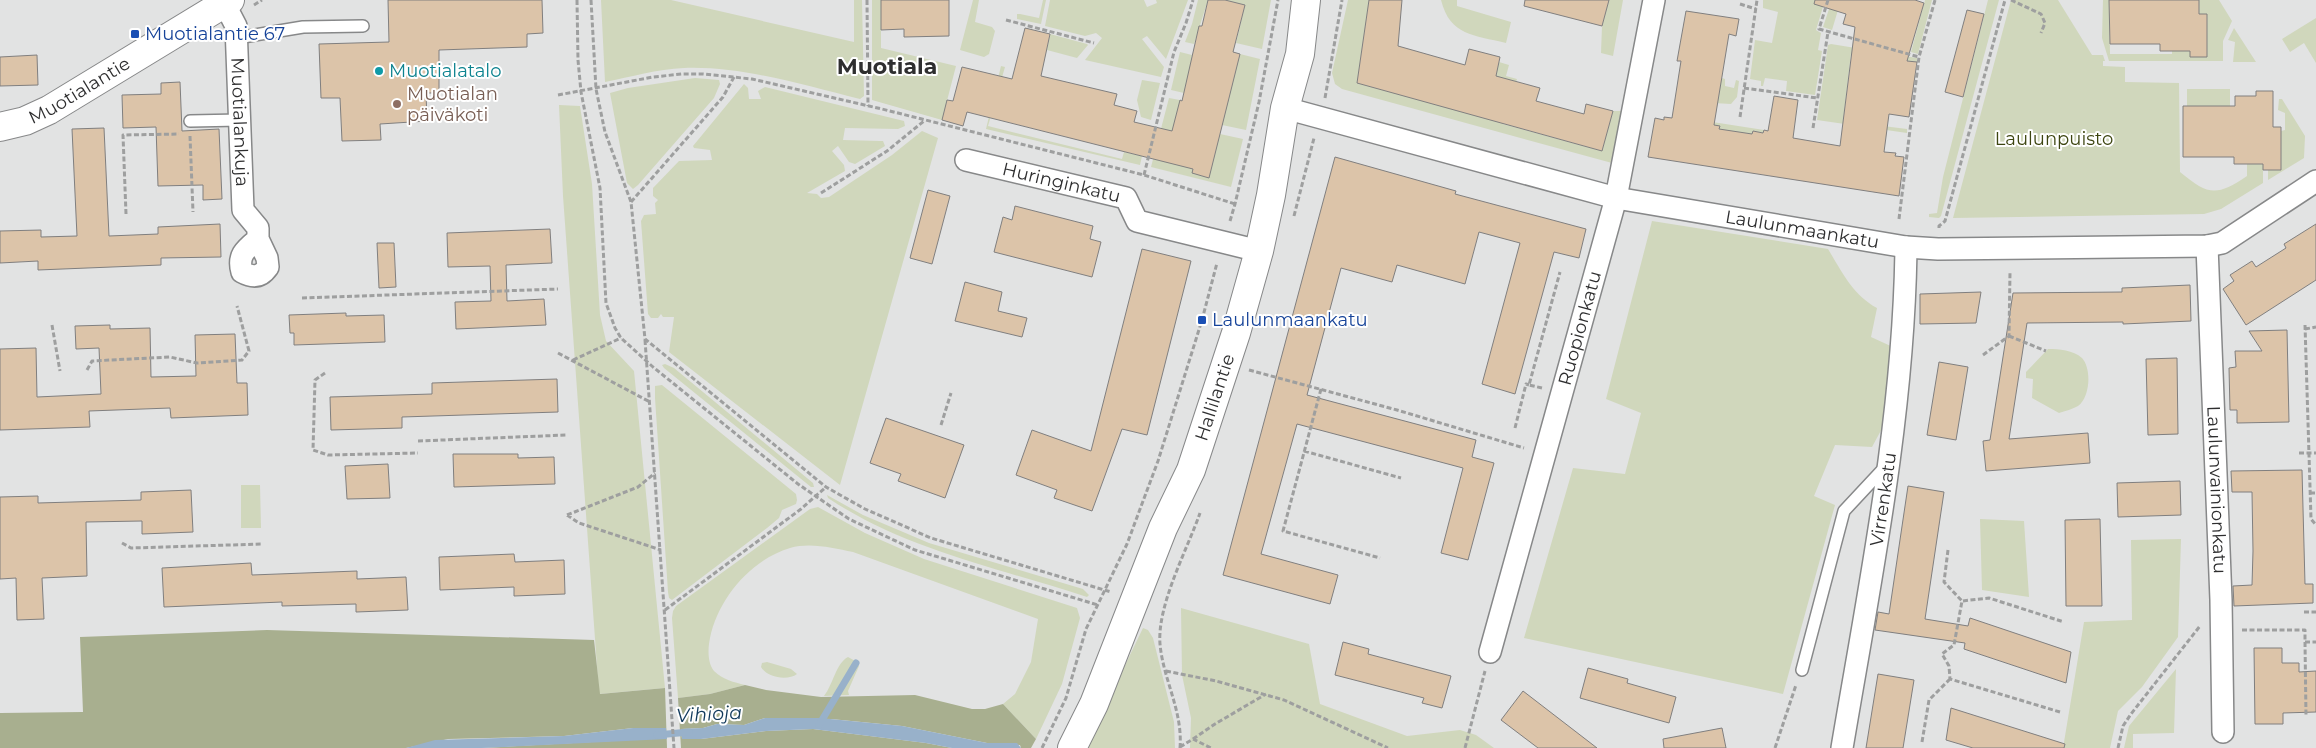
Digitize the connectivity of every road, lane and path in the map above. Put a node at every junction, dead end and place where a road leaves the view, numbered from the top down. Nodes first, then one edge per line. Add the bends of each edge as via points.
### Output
1 (577, 0) edge
2 (591, 0) edge
3 (867, 0) edge
4 (1193, 0) edge
5 (1278, 0) edge
6 (1306, 0) edge
7 (1654, 0) edge
8 (1757, 0) edge
9 (1828, 0) edge
10 (1934, 0) edge
11 (2005, 0) edge
12 (2011, 0) edge
13 (227, 2) edge
14 (1740, 4) dead end
15 (1756, 9) junction
16 (1006, 20) dead end
17 (363, 26) dead end
18 (1828, 32) junction
19 (2041, 32) dead end
20 (237, 38) junction
21 (1094, 42) dead end
22 (1919, 56) junction
23 (734, 77) junction
24 (1744, 88) junction
25 (596, 89) junction
26 (581, 92) junction
27 (558, 95) dead end
28 (1817, 98) junction
29 (868, 106) junction
30 (1285, 108) junction
31 (1740, 117) dead end
32 (240, 120) junction
33 (190, 121) dead end
34 (924, 121) junction
35 (0, 127) edge
36 (1813, 128) dead end
37 (966, 160) dead end
38 (1144, 175) junction
39 (2316, 181) edge
40 (821, 194) dead end
41 (1616, 198) junction
42 (631, 202) junction
43 (1236, 204) junction
44 (193, 212) dead end
45 (126, 214) dead end
46 (1899, 219) dead end
47 (1939, 226) dead end
48 (258, 238) dead end
49 (1223, 242) junction
50 (2207, 246) junction
51 (1906, 247) junction
52 (1259, 251) junction
53 (1560, 272) dead end
54 (2010, 272) dead end
55 (558, 289) dead end
56 (302, 298) dead end
57 (237, 306) dead end
58 (52, 325) dead end
59 (2316, 326) edge
60 (2009, 336) junction
61 (622, 338) junction
62 (645, 339) junction
63 (2046, 351) dead end
64 (558, 353) dead end
65 (1983, 355) dead end
66 (572, 361) junction
67 (647, 361) junction
68 (88, 370) dead end
69 (1248, 370) dead end
70 (60, 371) dead end
71 (325, 373) dead end
72 (1529, 385) junction
73 (1321, 389) junction
74 (951, 393) dead end
75 (1562, 394) junction
76 (650, 402) junction
77 (941, 425) dead end
78 (1515, 428) dead end
79 (566, 435) dead end
80 (418, 441) dead end
81 (1304, 451) junction
82 (418, 453) dead end
83 (2299, 453) dead end
84 (2310, 453) junction
85 (2316, 453) edge
86 (1545, 454) junction
87 (1890, 462) junction
88 (655, 473) junction
89 (1401, 478) dead end
90 (826, 487) junction
91 (2310, 493) junction
92 (2316, 493) edge
93 (815, 496) junction
94 (2316, 525) edge
95 (122, 543) dead end
96 (262, 544) dead end
97 (660, 550) junction
98 (1948, 550) dead end
99 (1380, 558) dead end
100 (1105, 590) junction
101 (2221, 600) junction
102 (1962, 601) junction
103 (1098, 605) junction
104 (665, 610) junction
105 (2304, 612) dead end
106 (2316, 612) edge
107 (2064, 622) dead end
108 (2221, 630) junction
109 (2305, 642) junction
110 (2316, 642) edge
111 (1490, 652) joint
112 (1802, 670) joint
113 (1166, 672) dead end
114 (1950, 679) junction
115 (1266, 694) junction
116 (2060, 712) dead end
117 (2306, 717) dead end
118 (2223, 732) dead end
119 (1193, 739) junction
120 (1922, 742) dead end
121 (1180, 747) edge
122 (674, 748) edge
123 (1042, 748) edge
124 (1072, 748) edge
125 (1211, 748) edge
126 (1388, 748) edge
127 (1465, 748) edge
128 (1775, 748) edge
129 (1842, 748) edge
130 (2118, 748) edge

1 - 26 path
2 - 25 path
3 - 29 path
4 - 38 path via 1174,52
5 - 43 path
6 - 30 main road, Hallilantie via 1300,54
7 - 41 street, Ruopionkatu
8 - 15 path
9 - 18 path via 1819,29
10 - 22 path
11 - 47 path via 1945,221
12 - 19 path via 2041,14 2045,23
13 - 20 street, Muotialankuja via 235,21
13 - 35 main road, Muotialantie via 49,110 25,121
14 - 15 path
15 - 24 path
16 - 21 path
17 - 20 lane via 303,27
18 - 22 path
18 - 28 path
20 - 32 street, Muotialankuja
22 - 46 path
23 - 25 path via 682,74
23 - 29 path
23 - 42 path via 723,97
24 - 28 path
24 - 31 path
25 - 26 path
25 - 42 path via 605,132
26 - 27 path
26 - 61 path via 600,188 606,303
28 - 36 path
29 - 34 path
30 - 41 street, Laulunmaankatu
30 - 52 main road, Hallilantie
32 - 33 lane
32 - 48 street, Muotialankuja via 243,210 258,228
34 - 38 path
34 - 40 path via 887,151
37 - 49 street, Huringinkatu via 1126,198 1137,221
38 - 43 path
39 - 50 street, Laulunmaankatu via 2222,243
41 - 51 street, Laulunmaankatu
41 - 75 street, Ruopionkatu
42 - 62 path
43 - 49 path
44 - 45 path via 190,133 123,135
49 - 52 street, Huringinkatu
49 - 100 path via 1158,461 1127,544
50 - 51 street, Laulunmaankatu
50 - 101 street, Laulunvainionkatu
51 - 87 street, Virrenkatu via 1906,297
52 - 124 main road, Hallilantie via 1194,462 1162,528 1094,704
53 - 72 path
54 - 60 path
55 - 56 path
57 - 68 path via 249,352 242,360 197,363 170,357 92,361
58 - 70 path
59 - 84 path via 2305,327
60 - 63 path
60 - 65 path
61 - 66 path
61 - 67 path
62 - 67 path
62 - 90 path
64 - 66 path
66 - 76 path
67 - 76 path
67 - 93 path
69 - 73 path
71 - 82 path via 314,380 313,450 328,455
72 - 75 path
72 - 78 path via 1526,384
73 - 81 path
73 - 86 path
74 - 77 path
75 - 86 street, Ruopionkatu
76 - 88 path
79 - 80 path
81 - 89 path
81 - 99 path via 1283,531
83 - 84 path
84 - 85 path
84 - 91 path
86 - 111 street, Ruopionkatu
87 - 112 lane via 1844,511
87 - 129 street, Virrenkatu
88 - 97 path
88 - 97 path via 638,486 567,515 579,524
90 - 93 path
90 - 100 path via 865,510 931,538
91 - 92 path
91 - 94 path via 2311,519
93 - 103 path via 849,519 914,550
93 - 104 path
95 - 96 path via 131,548
97 - 104 path
98 - 102 path via 1944,582
100 - 103 path
101 - 108 street, Laulunvainionkatu
101 - 130 path via 2131,714 2123,726
102 - 107 path via 1989,598
102 - 114 path via 1954,644 1942,654 1949,666
103 - 123 path via 1086,629 1066,698
104 - 122 path
105 - 106 path
108 - 109 path via 2304,630
108 - 118 street, Laulunvainionkatu
109 - 110 path
109 - 117 path
111 - 127 path
112 - 128 path
113 - 115 path
114 - 116 path
114 - 120 path via 1929,700
115 - 119 path
115 - 126 path
119 - 121 path
119 - 125 path

